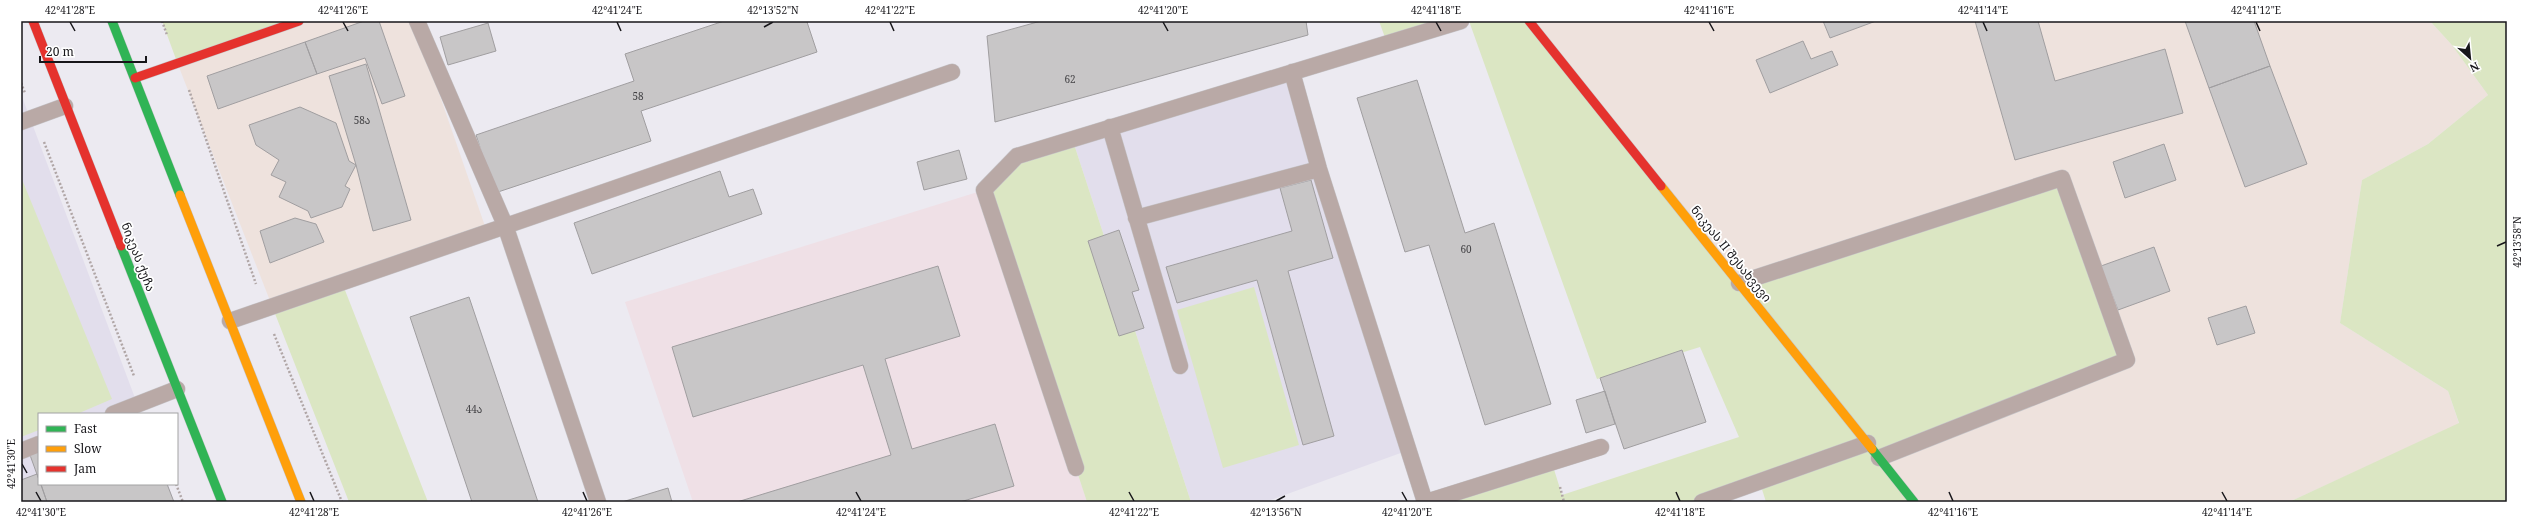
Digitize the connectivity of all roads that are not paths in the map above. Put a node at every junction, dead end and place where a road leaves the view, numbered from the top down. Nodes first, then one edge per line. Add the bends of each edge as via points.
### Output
1 (33, 21) edge
2 (112, 21) edge
3 (299, 21) edge
4 (417, 21) edge
5 (1462, 21) edge
6 (1529, 21) edge
7 (952, 72) dead end
8 (1292, 72) junction
9 (135, 78) junction
10 (65, 106) junction
11 (21, 122) edge
12 (1110, 127) junction
13 (1319, 169) junction
14 (1136, 218) junction
15 (505, 225) junction
16 (1739, 283) junction
17 (230, 321) junction
18 (1180, 366) dead end
19 (177, 389) junction
20 (116, 413) edge
21 (1868, 443) junction
22 (38, 444) edge
23 (1601, 447) dead end
24 (21, 451) edge
25 (1879, 458) junction
26 (1076, 468) dead end
27 (222, 502) edge
28 (301, 502) edge
29 (598, 502) edge
30 (1425, 502) edge
31 (1702, 502) edge
32 (1914, 502) edge

1 - 10 main road, ნიკეას ქუჩა
2 - 9 main road
3 - 9 main road
4 - 15 lane
5 - 8 lane
6 - 16 main road, ნიკეას II შესახვევი
7 - 15 lane
8 - 12 lane
8 - 13 lane
9 - 17 main road
10 - 11 lane
10 - 19 main road, ნიკეას ქუჩა
12 - 14 lane
12 - 26 lane via 1016,156 984,190
13 - 14 lane
13 - 30 lane
14 - 18 lane
15 - 17 lane
15 - 29 lane
16 - 21 main road, ნიკეას II შესახვევი
16 - 25 lane via 2062,178 2127,360
17 - 28 main road
19 - 20 lane
19 - 27 main road, ნიკეას ქუჩა
21 - 25 main road, ნიკეას II შესახვევი
21 - 31 lane
22 - 24 lane
23 - 30 lane
25 - 32 main road, ნიკეას II შესახვევი

